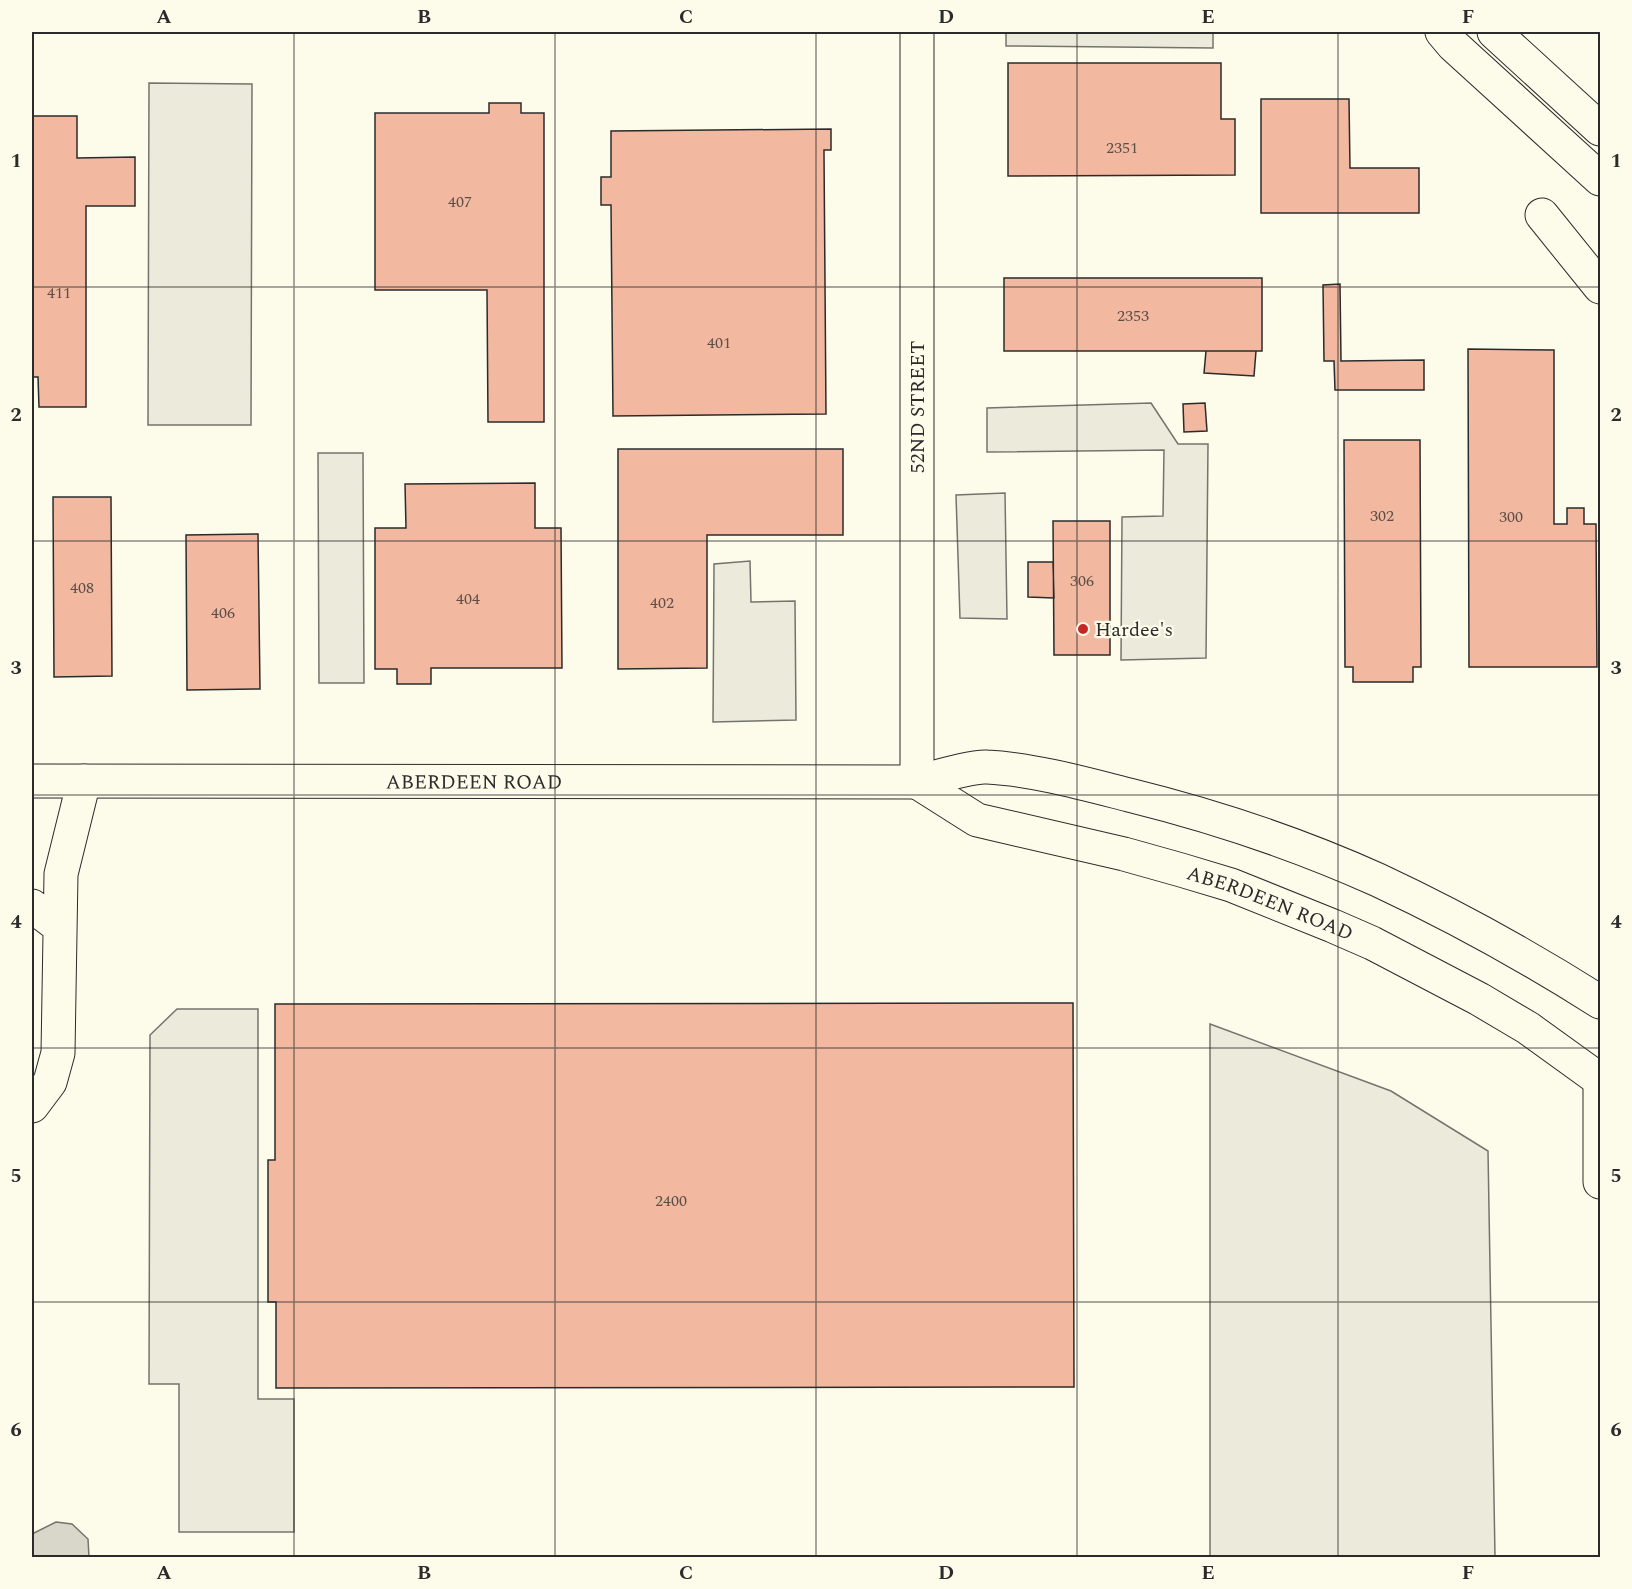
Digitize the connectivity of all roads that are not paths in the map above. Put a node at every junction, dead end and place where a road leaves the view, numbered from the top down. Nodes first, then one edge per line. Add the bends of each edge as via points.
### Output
1 (917, 32) edge
2 (1442, 32) edge
3 (1494, 32) edge
4 (1600, 129) edge
5 (1600, 179) edge
6 (1542, 215) dead end
7 (1600, 287) edge
8 (32, 782) edge
9 (84, 782) junction
10 (917, 782) junction
11 (32, 906) edge
12 (60, 927) junction
13 (1600, 1002) edge
14 (1600, 1079) edge
15 (32, 1106) edge
16 (1600, 1182) edge

1 - 10 main road, 52ND STREET
2 - 5 main road
3 - 4 main road
6 - 7 main road
8 - 9 main road, ABERDEEN ROAD
9 - 10 main road, ABERDEEN ROAD
9 - 12 main road via 61,874
10 - 13 main road, ABERDEEN ROAD via 985,766 1106,789 1217,819 1377,880 1532,960
10 - 14 main road, ABERDEEN ROAD via 977,820 1181,870 1231,885 1334,926 1479,999
11 - 12 main road
12 - 15 main road via 58,1053 50,1082
14 - 16 main road

